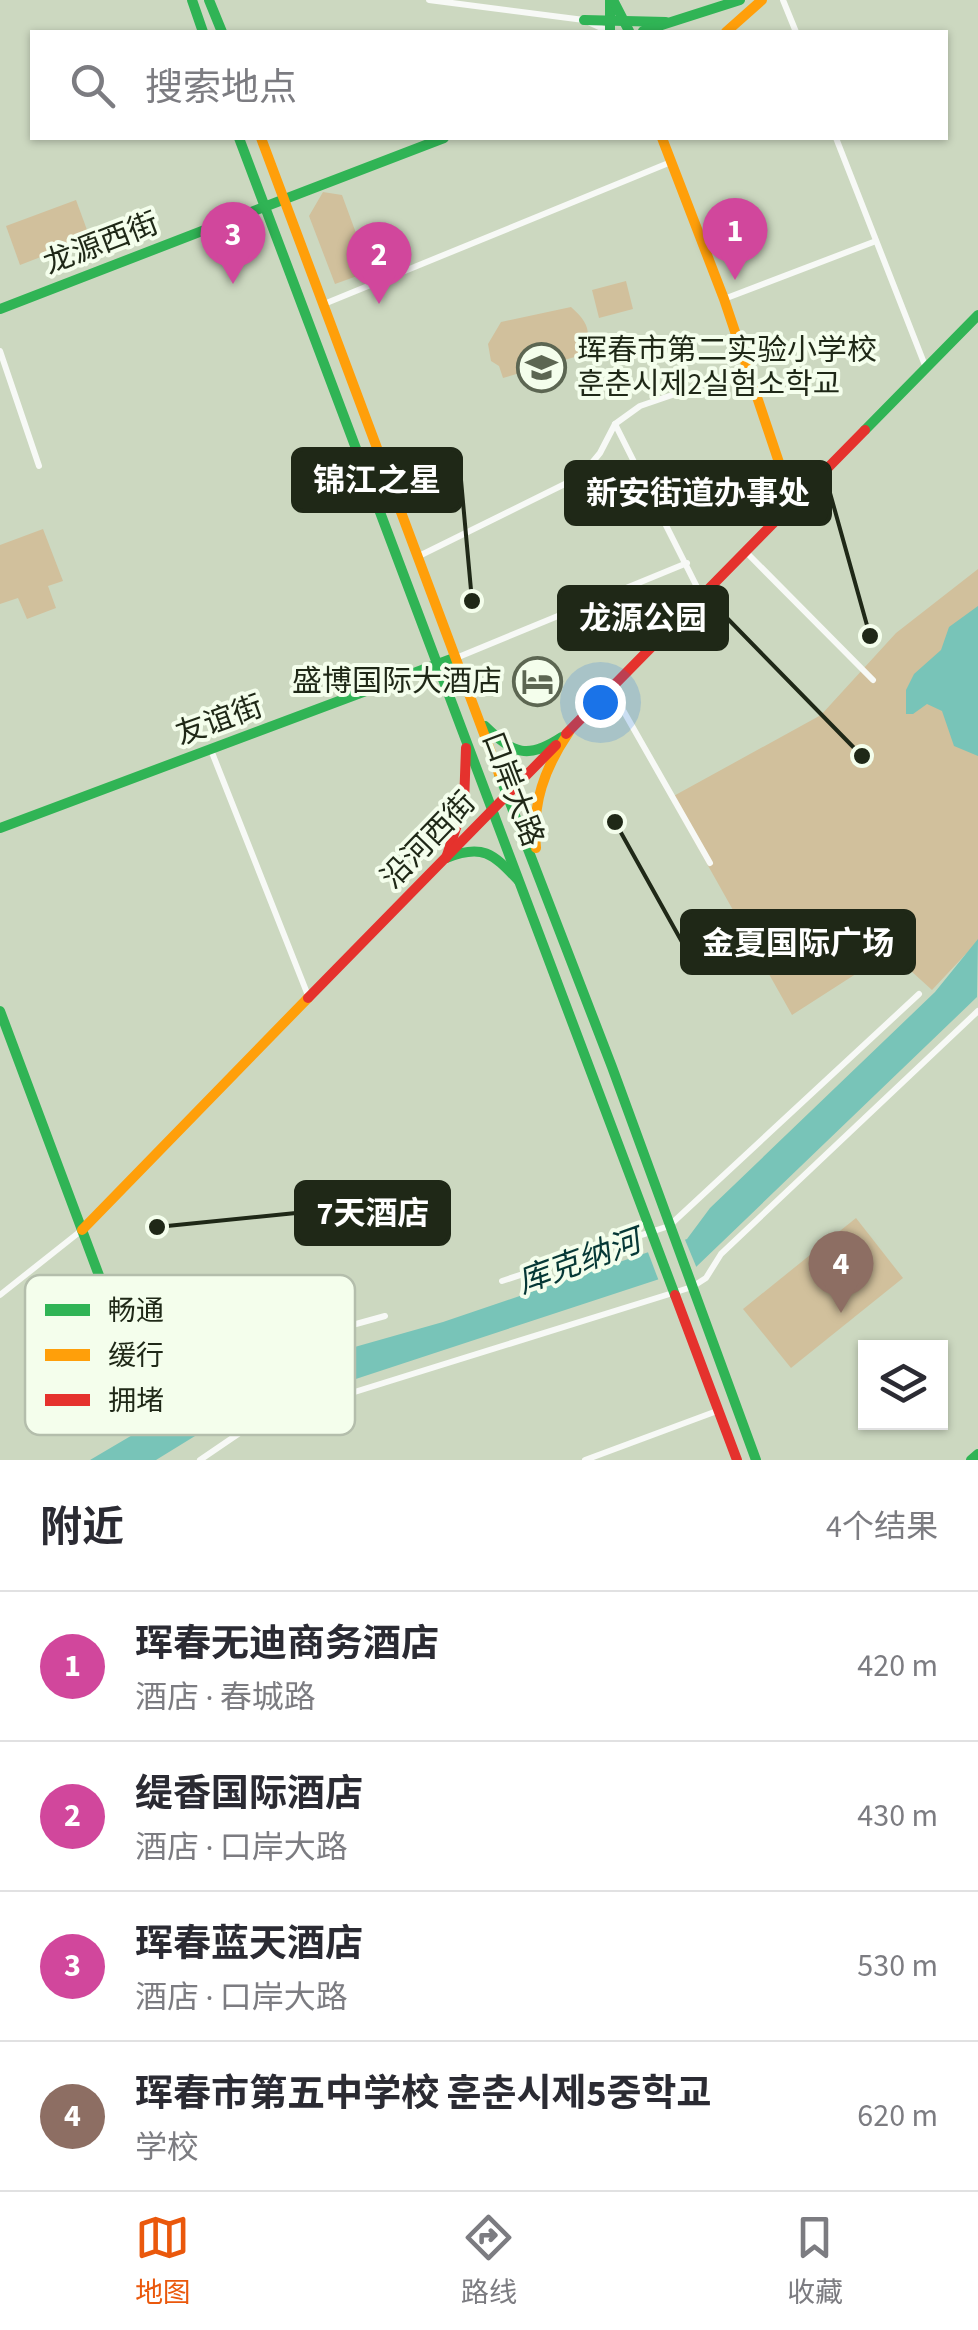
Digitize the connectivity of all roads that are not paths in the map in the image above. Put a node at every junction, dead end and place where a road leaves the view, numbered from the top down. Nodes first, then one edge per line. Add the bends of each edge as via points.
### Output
1 (192, 0) edge
2 (210, 0) edge
3 (429, 0) edge
4 (611, 0) edge
5 (740, 0) edge
6 (762, 0) edge
7 (783, 0) edge
8 (584, 20) junction
9 (679, 22) junction
10 (610, 29) edge
11 (627, 29) edge
12 (202, 30) edge
13 (221, 30) edge
14 (593, 30) edge
15 (651, 30) edge
16 (728, 30) edge
17 (795, 30) edge
18 (240, 140) edge
19 (263, 140) edge
20 (439, 140) edge
21 (663, 140) edge
22 (837, 140) edge
23 (671, 162) junction
24 (285, 200) junction
25 (263, 207) junction
26 (876, 240) junction
27 (724, 299) junction
28 (322, 304) junction
29 (0, 309) edge
30 (978, 316) edge
31 (0, 351) edge
32 (926, 368) junction
33 (748, 369) junction
34 (614, 424) junction
35 (39, 466) dead end
36 (793, 504) junction
37 (744, 550) junction
38 (417, 557) junction
39 (687, 563) junction
40 (701, 595) junction
41 (454, 658) junction
42 (440, 664) junction
43 (873, 680) dead end
44 (611, 689) junction
45 (478, 719) junction
46 (464, 729) junction
47 (569, 732) junction
48 (211, 750) junction
49 (509, 793) junction
50 (493, 808) junction
51 (0, 828) edge
52 (446, 858) junction
53 (710, 864) dead end
54 (540, 876) junction
55 (522, 885) junction
56 (919, 994) dead end
57 (309, 998) junction
58 (0, 1011) edge
59 (978, 1011) edge
60 (82, 1230) junction
61 (671, 1231) junction
62 (654, 1237) junction
63 (25, 1275) edge
64 (25, 1275) edge
65 (99, 1275) edge
66 (502, 1281) dead end
67 (691, 1283) junction
68 (674, 1290) junction
69 (0, 1295) edge
70 (385, 1316) dead end
71 (355, 1324) edge
72 (355, 1391) edge
73 (718, 1411) junction
74 (237, 1435) edge
75 (978, 1454) edge
76 (200, 1460) edge
77 (585, 1460) edge
78 (737, 1460) edge
79 (756, 1460) edge
80 (971, 1460) edge

1 - 12 main road
2 - 13 main road
3 - 8 street
4 - 10 main road
4 - 11 main road
5 - 9 main road
6 - 16 main road
7 - 17 street
8 - 10 main road
8 - 14 street
9 - 11 main road
9 - 15 main road
10 - 11 main road
18 - 25 main road, 口岸大路
19 - 24 main road, 口岸大路
20 - 24 main road, 龙源西街
21 - 23 main road
22 - 26 street
23 - 27 main road
23 - 28 street
24 - 25 main road, 龙源西街
24 - 28 main road, 口岸大路
25 - 29 main road, 龙源西街
25 - 42 main road, 口岸大路
26 - 27 street
26 - 32 street
27 - 33 main road
28 - 38 main road, 口岸大路
30 - 32 main road, 沿河西街
31 - 35 street
32 - 36 main road, 沿河西街
33 - 34 street via 640,406
33 - 36 main road
34 - 38 street via 581,476
34 - 39 street
36 - 37 main road, 沿河西街
37 - 40 main road, 沿河西街
37 - 43 street
38 - 41 main road, 口岸大路
39 - 40 street
39 - 41 street
40 - 44 main road, 沿河西街
41 - 42 main road, 友谊街
41 - 45 main road, 口岸大路
42 - 46 main road, 口岸大路
42 - 48 main road, 友谊街
44 - 47 main road, 沿河西街
44 - 53 street
45 - 47 main road via 507,746 527,753
45 - 49 main road, 口岸大路
46 - 50 main road, 口岸大路
46 - 52 main road via 468,788
47 - 49 main road, 沿河西街
47 - 54 main road via 536,799
48 - 51 main road, 友谊街
48 - 57 street
49 - 50 main road, 沿河西街
49 - 54 main road, 口岸大路
50 - 52 main road, 沿河西街
50 - 55 main road, 口岸大路
52 - 55 main road via 472,849 488,852
52 - 57 main road, 沿河西街
54 - 61 main road, 口岸大路
55 - 62 main road, 口岸大路
56 - 61 street
57 - 60 main road, 沿河西街
58 - 60 main road
59 - 67 street via 720,1254 706,1278
60 - 63 street
60 - 65 main road
61 - 62 street
61 - 67 main road, 口岸大路
62 - 66 street
62 - 68 main road, 口岸大路
64 - 69 street
67 - 68 street
67 - 79 main road, 口岸大路
68 - 72 street
68 - 73 main road, 口岸大路
70 - 71 street
73 - 77 street
73 - 78 main road, 口岸大路
74 - 76 street
75 - 80 main road

